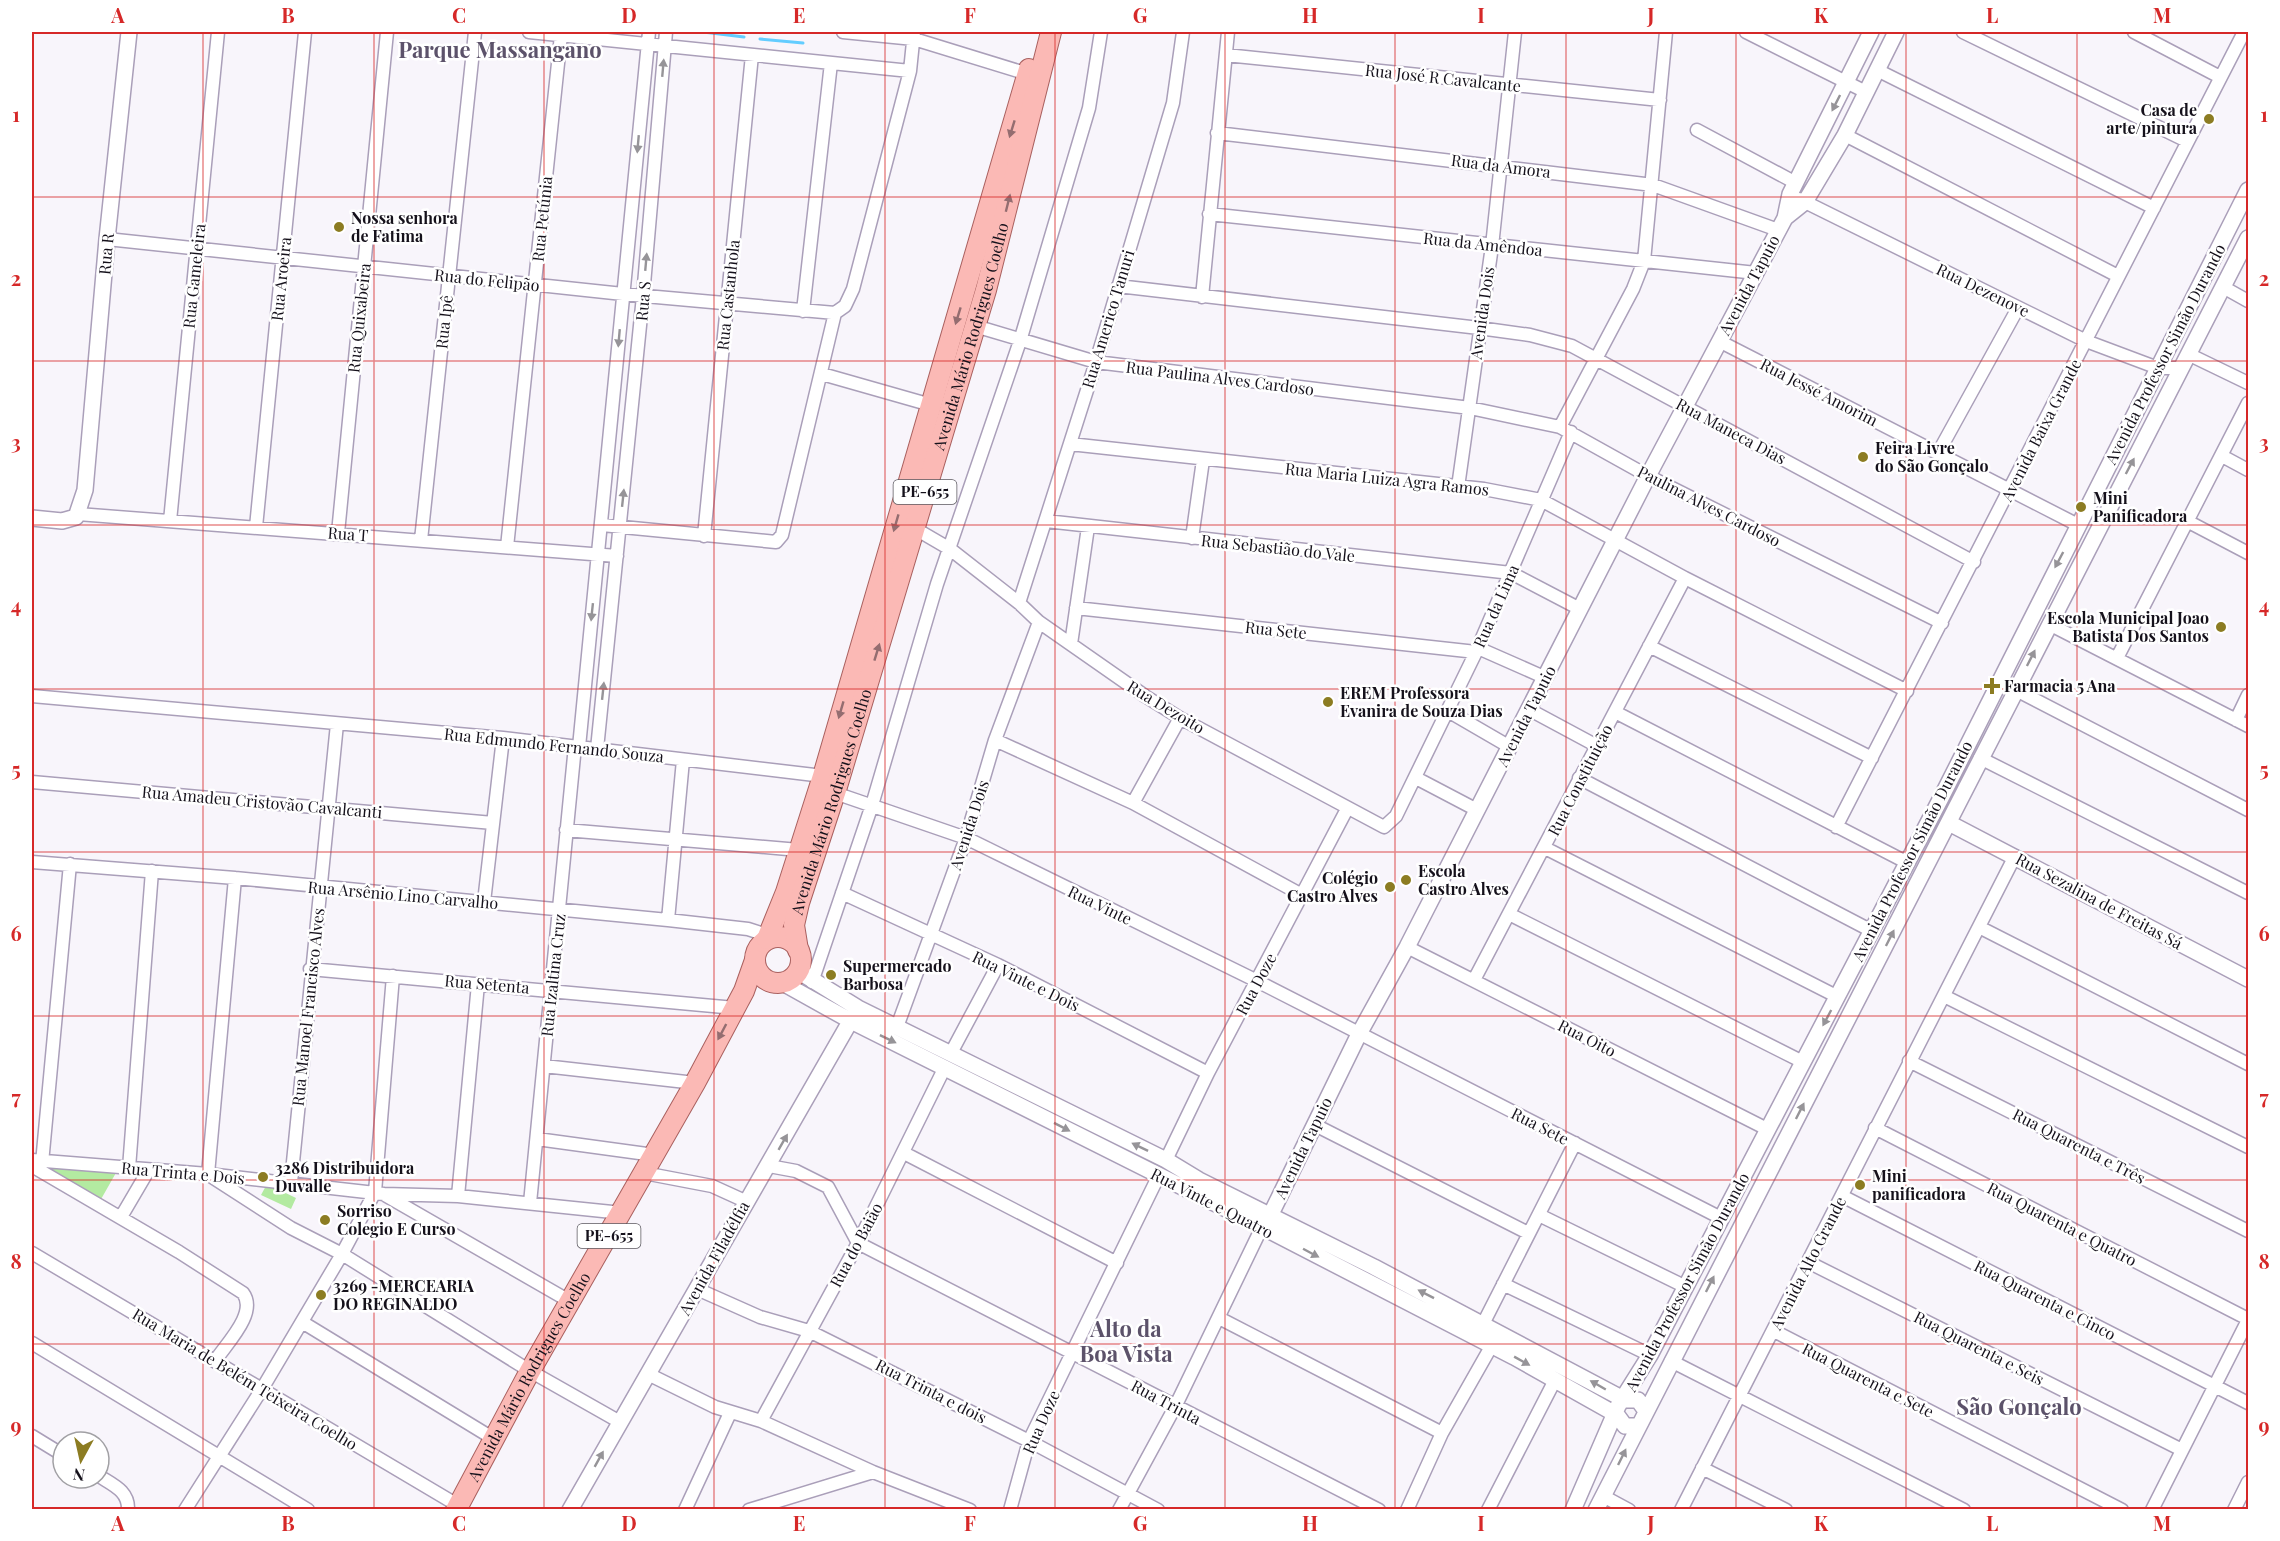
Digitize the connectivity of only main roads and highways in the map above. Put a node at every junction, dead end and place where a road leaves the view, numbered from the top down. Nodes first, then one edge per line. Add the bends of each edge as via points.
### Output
1 (1037, 32) edge
2 (1051, 32) edge
3 (770, 938) junction
4 (798, 950) junction
5 (755, 960) junction
6 (457, 1508) edge

1 -> 3 main road, Avenida Mário Rodrigues Coelho / PE-655 via 823,776
4 -> 2 main road, Avenida Mário Rodrigues Coelho / PE-655 via 794,934 796,915 975,326
3 - 4 main road via 791,941
3 - 5 main road, PE-655 via 759,947
4 - 5 main road, PE-655 via 805,976 781,982 760,974
5 -> 6 main road, Avenida Mário Rodrigues Coelho / PE-655 via 753,972 695,1083 530,1371

